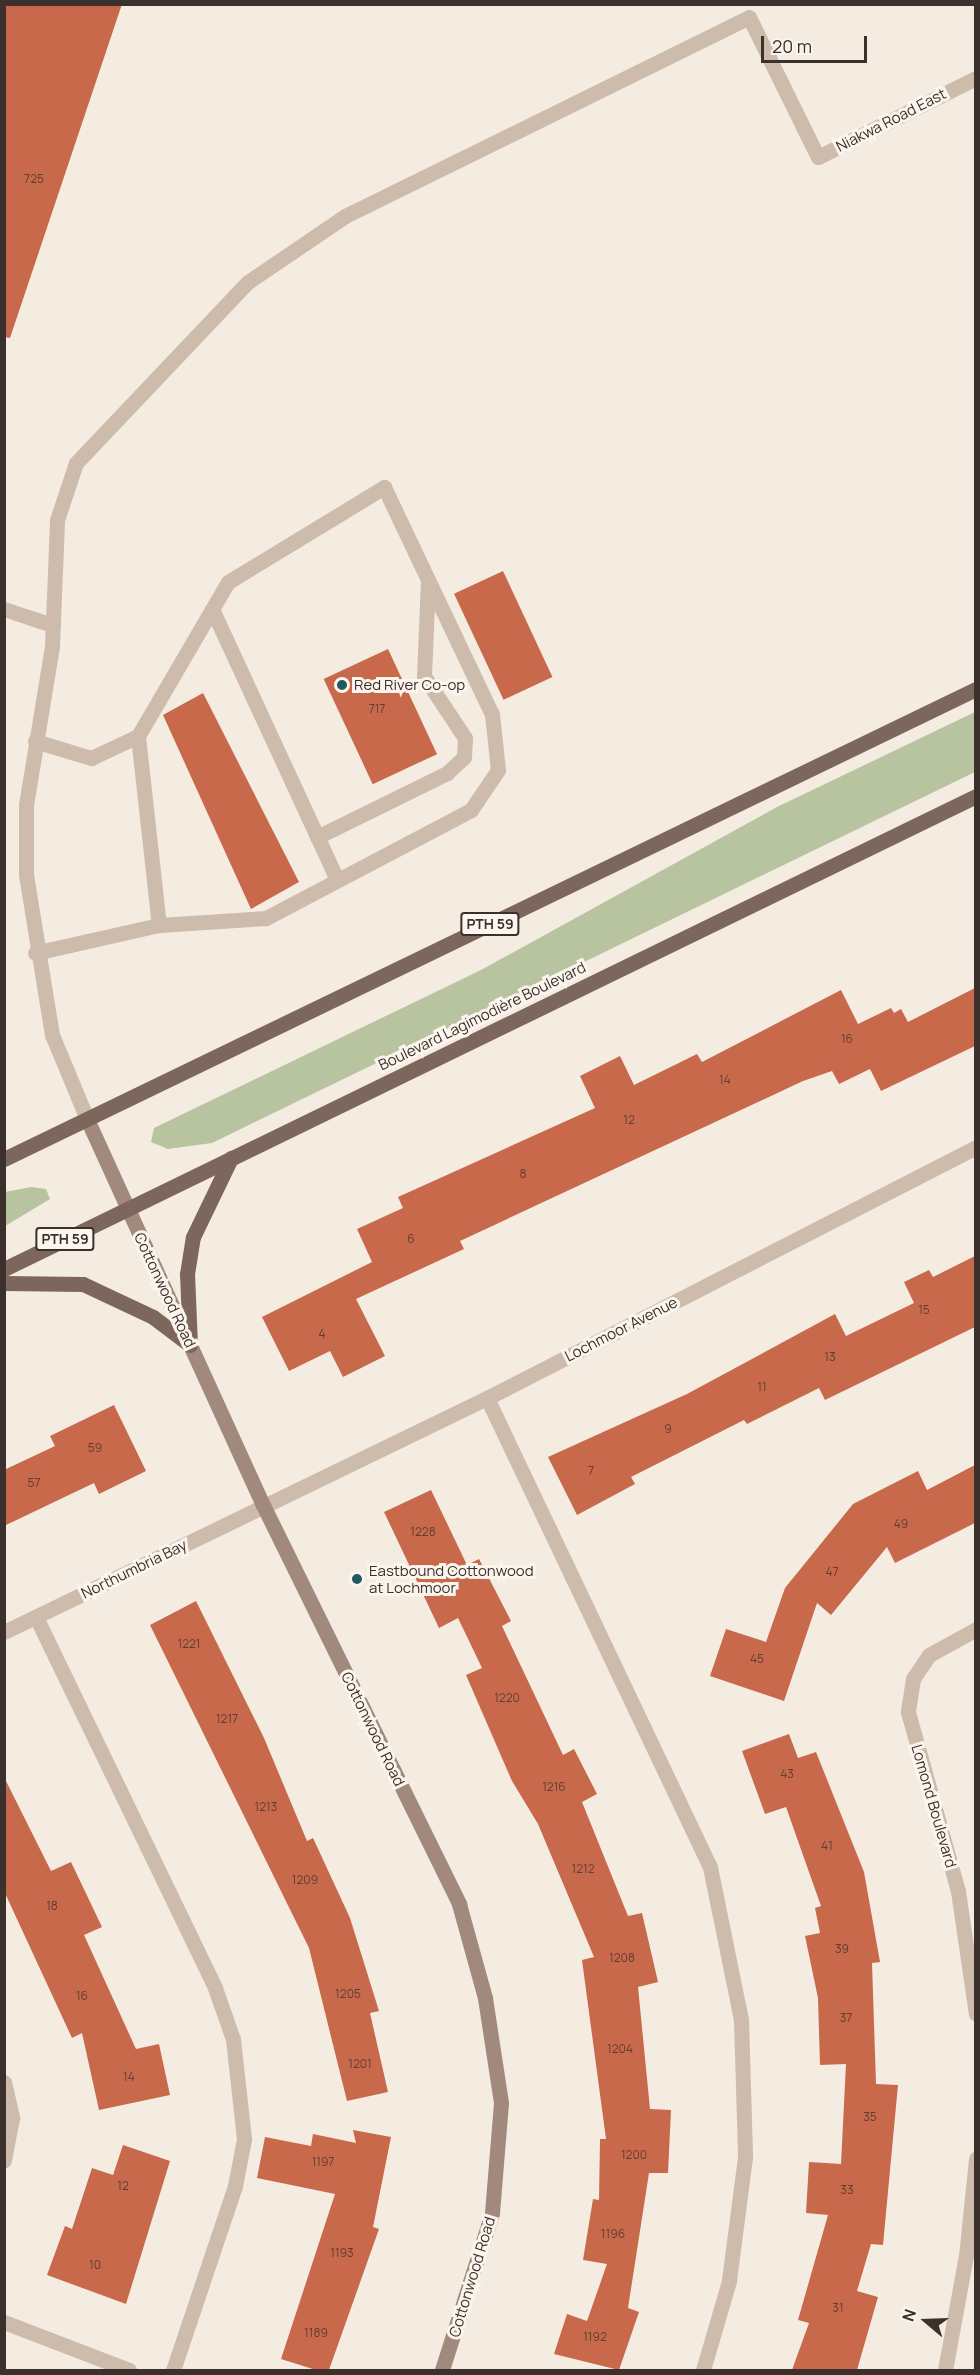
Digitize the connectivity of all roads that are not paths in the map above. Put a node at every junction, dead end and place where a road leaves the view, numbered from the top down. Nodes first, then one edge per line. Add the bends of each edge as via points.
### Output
1 (975, 78) edge
2 (428, 580) junction
3 (4, 609) edge
4 (212, 609) junction
5 (51, 625) junction
6 (975, 689) edge
7 (138, 736) junction
8 (35, 741) junction
9 (975, 796) edge
10 (317, 837) junction
11 (337, 880) junction
12 (159, 925) junction
13 (36, 953) junction
14 (87, 1119) junction
15 (975, 1147) edge
16 (231, 1158) junction
17 (4, 1159) edge
18 (126, 1208) junction
19 (4, 1269) edge
20 (4, 1283) edge
21 (190, 1345) junction
22 (487, 1398) junction
23 (263, 1505) junction
24 (36, 1617) junction
25 (975, 1629) edge
26 (4, 1632) edge
27 (975, 2014) edge
28 (4, 2082) edge
29 (975, 2159) edge
30 (4, 2160) edge
31 (4, 2322) edge
32 (129, 2370) edge
33 (173, 2370) edge
34 (442, 2370) edge
35 (703, 2370) edge
36 (945, 2370) edge

1 - 5 street, Niakwa Road East via 818,157 749,17 345,216 248,282 197,342 132,401 76,463 57,520
2 - 4 street via 384,487 228,582
2 - 10 street via 424,676 465,738 464,757 447,773
2 - 11 street via 492,714 498,770 471,810
3 - 5 street
4 - 7 street
4 - 10 street
5 - 8 street via 47,692
6 - 14 main road, PTH 59
7 - 8 street via 91,758
7 - 12 street
8 - 13 street via 26,805 26,874
9 - 16 main road, Boulevard Lagimodière Boulevard / PTH 59
10 - 11 street
11 - 12 street via 266,918
12 - 13 street
13 - 14 street via 52,1035
14 - 17 main road, PTH 59
14 - 18 street, Cottonwood Road
15 - 22 street, Lochmoor Avenue
16 - 18 main road, Boulevard Lagimodière Boulevard / PTH 59
16 - 21 main road via 194,1237 187,1274
18 - 19 main road, Boulevard Lagimodière Boulevard / PTH 59
18 - 21 street, Cottonwood Road
20 - 21 main road via 83,1284 153,1317
21 - 23 street, Cottonwood Road
22 - 23 street, Lochmoor Avenue
22 - 35 street via 710,1867 741,2019 744,2157 729,2281
23 - 24 street, Northumbria Bay
23 - 34 street, Cottonwood Road via 459,1904 485,1998 501,2103 492,2213
24 - 26 street, Northumbria Bay
24 - 33 street via 215,1988 235,2051 244,2139 235,2186
25 - 27 street, Lomond Boulevard via 929,1655 913,1679 908,1712 958,1891
28 - 30 street via 12,2118
29 - 36 street via 966,2256
31 - 32 street

